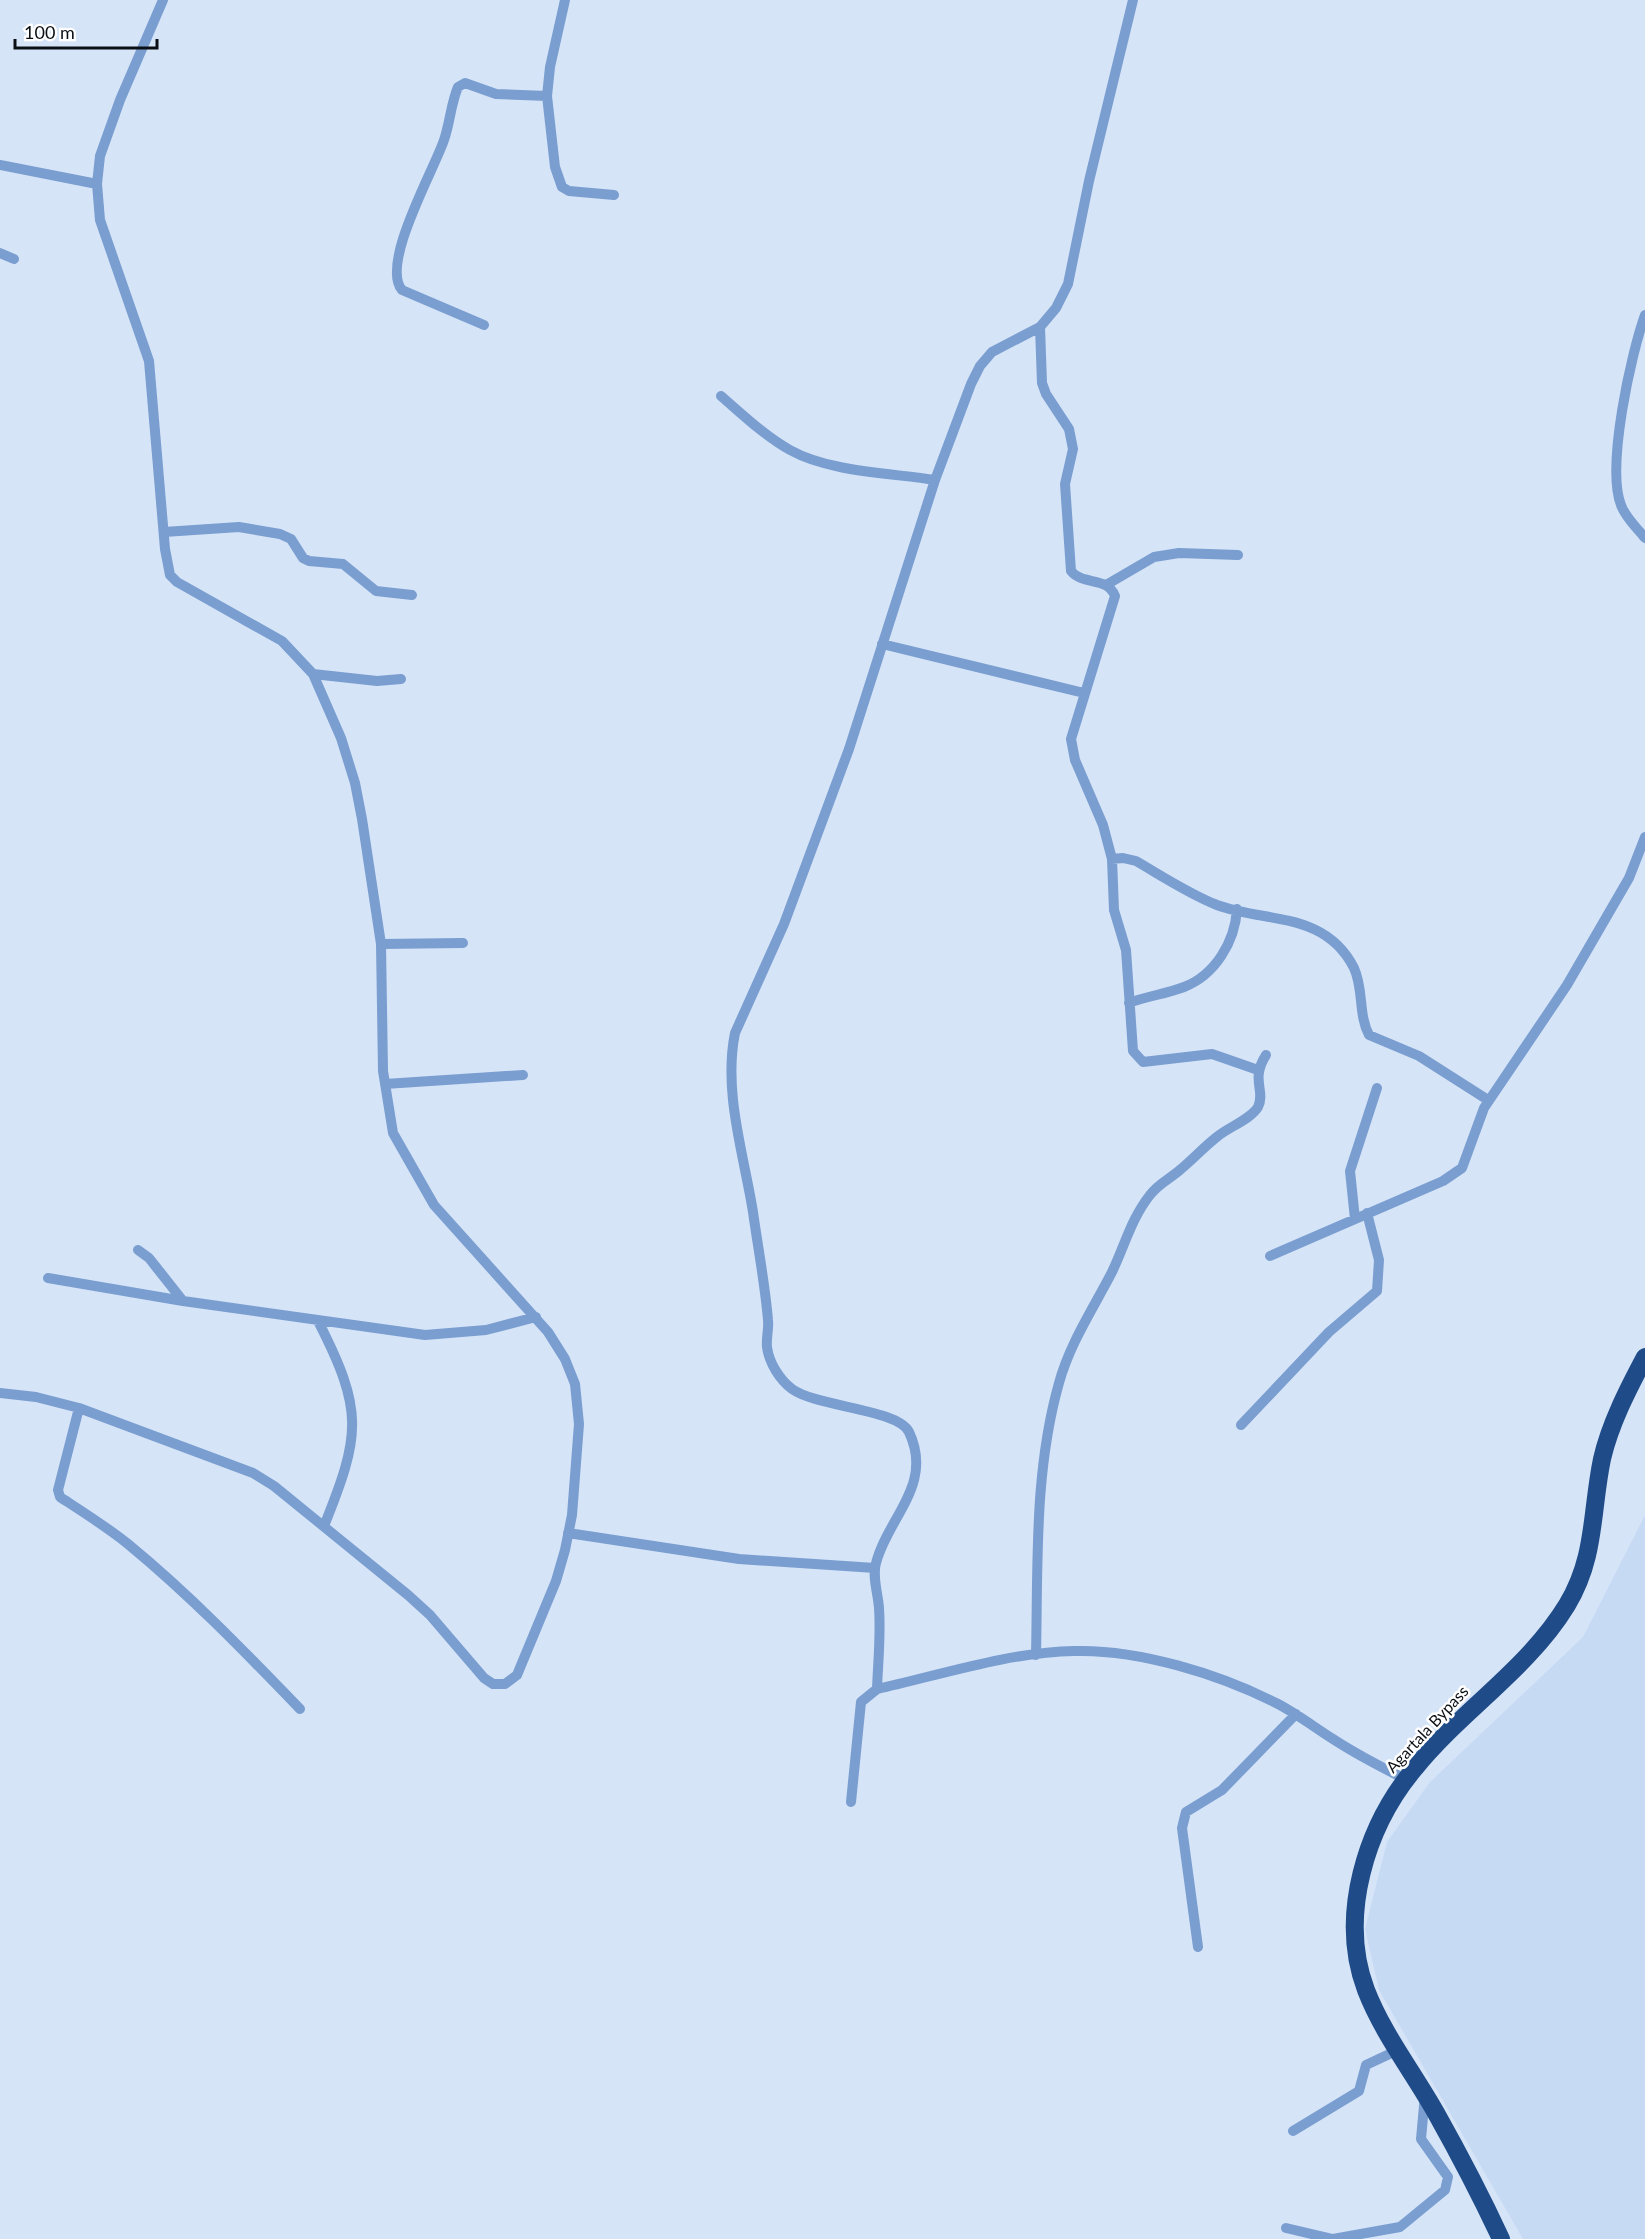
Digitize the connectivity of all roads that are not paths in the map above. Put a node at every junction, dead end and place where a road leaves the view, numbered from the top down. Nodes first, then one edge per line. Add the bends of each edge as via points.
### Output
1 (163, 0) edge
2 (565, 0) edge
3 (1133, 0) edge
4 (547, 96) junction
5 (0, 165) edge
6 (97, 184) junction
7 (614, 195) dead end
8 (0, 253) edge
9 (14, 259) dead end
10 (1645, 315) edge
11 (484, 325) dead end
12 (1040, 327) junction
13 (721, 396) dead end
14 (935, 480) junction
15 (164, 532) junction
16 (1645, 538) edge
17 (1239, 555) dead end
18 (1106, 585) junction
19 (412, 595) dead end
20 (882, 644) junction
21 (313, 674) junction
22 (401, 679) dead end
23 (1084, 693) junction
24 (1645, 837) edge
25 (1112, 859) junction
26 (1645, 868) edge
27 (1631, 874) junction
28 (1238, 909) junction
29 (462, 943) dead end
30 (381, 944) junction
31 (1129, 1003) junction
32 (1266, 1055) dead end
33 (1258, 1070) junction
34 (523, 1075) dead end
35 (385, 1084) junction
36 (1377, 1088) dead end
37 (1488, 1101) junction
38 (1367, 1213) junction
39 (1355, 1219) junction
40 (138, 1250) dead end
41 (1270, 1256) dead end
42 (48, 1278) dead end
43 (183, 1301) junction
44 (536, 1317) junction
45 (318, 1321) junction
46 (1645, 1357) edge
47 (0, 1393) edge
48 (79, 1408) junction
49 (1241, 1425) dead end
50 (324, 1526) junction
51 (568, 1533) junction
52 (875, 1568) junction
53 (1036, 1654) junction
54 (877, 1689) junction
55 (300, 1709) dead end
56 (1296, 1714) junction
57 (1405, 1779) junction
58 (851, 1802) dead end
59 (1198, 1947) dead end
60 (1398, 2050) junction
61 (1425, 2095) junction
62 (1293, 2131) dead end
63 (1286, 2228) dead end
64 (1501, 2239) edge

1 - 6 street via 120,100 100,156
2 - 4 street
3 - 12 street via 1068,284 1056,308
4 - 7 street via 555,166 562,187 568,192
4 - 11 street via 503,95 465,83 458,87 439,155 409,220 396,270 397,284 402,290
5 - 6 street
6 - 15 street via 100,220 149,361
8 - 9 street
10 - 16 street via 1630,364 1616,482 1621,506
12 - 14 street via 992,352 980,366
12 - 18 street via 1042,383 1069,429 1073,449 1065,484 1071,571 1082,580
13 - 14 street via 763,432 813,460
14 - 20 street
15 - 19 street via 239,527 280,534 291,539 309,561 343,564 376,591
15 - 21 street via 168,567 177,582 282,641
17 - 18 street via 1179,553 1154,557
18 - 23 street via 1113,589 1114,606
20 - 23 street
20 - 52 street via 845,760 784,924 735,1033 731,1053 734,1101 772,1363 794,1390 897,1420 909,1432 915,1450 917,1463 912,1486
21 - 22 street via 377,681
21 - 30 street via 356,783
23 - 25 street via 1071,729 1072,749 1103,825
24 - 27 street
25 - 28 street via 1136,861 1204,899
25 - 31 street via 1114,910 1126,950
26 - 27 street
27 - 37 street via 1567,985
28 - 31 street via 1232,935 1221,957 1203,978 1184,988
28 - 37 street via 1294,920 1323,934 1353,968 1362,991 1364,1026 1369,1035 1419,1056
29 - 30 street
30 - 35 street
31 - 33 street via 1132,1045 1138,1060 1212,1054
32 - 33 street
33 - 53 street via 1260,1102 1255,1111 1155,1188 1136,1214 1125,1245 1066,1362 1043,1467
34 - 35 street
35 - 44 street via 393,1133 425,1192
36 - 39 street via 1350,1171
37 - 38 street via 1460,1171
38 - 39 street
38 - 49 street via 1379,1260 1377,1292 1329,1332
39 - 41 street
40 - 43 street
42 - 43 street
43 - 45 street
44 - 45 street via 486,1330 425,1335
44 - 51 street via 565,1359 579,1407
45 - 50 street via 337,1357 354,1421 346,1468
46 - 57 highway, Agartala Bypass via 1602,1459 1591,1544 1578,1585 1540,1641
47 - 48 street
48 - 50 street via 254,1473
48 - 55 street via 58,1490 60,1497 126,1542 184,1593
50 - 51 street via 416,1602 484,1678 498,1685 514,1679 528,1651 556,1581
51 - 52 street via 739,1559
52 - 54 street via 879,1623
53 - 54 street
53 - 56 street via 1100,1651 1173,1665 1249,1690
54 - 58 street via 861,1702
56 - 57 street
56 - 59 street via 1222,1790 1186,1812 1182,1827
57 - 60 highway, Agartala Bypass via 1369,1845 1356,1933 1366,1991
60 - 61 highway, Agartala Bypass
60 - 62 street via 1366,2065 1359,2091
61 - 63 street via 1421,2139 1448,2177 1445,2190 1400,2227 1333,2239
61 - 64 highway, Agartala Bypass

